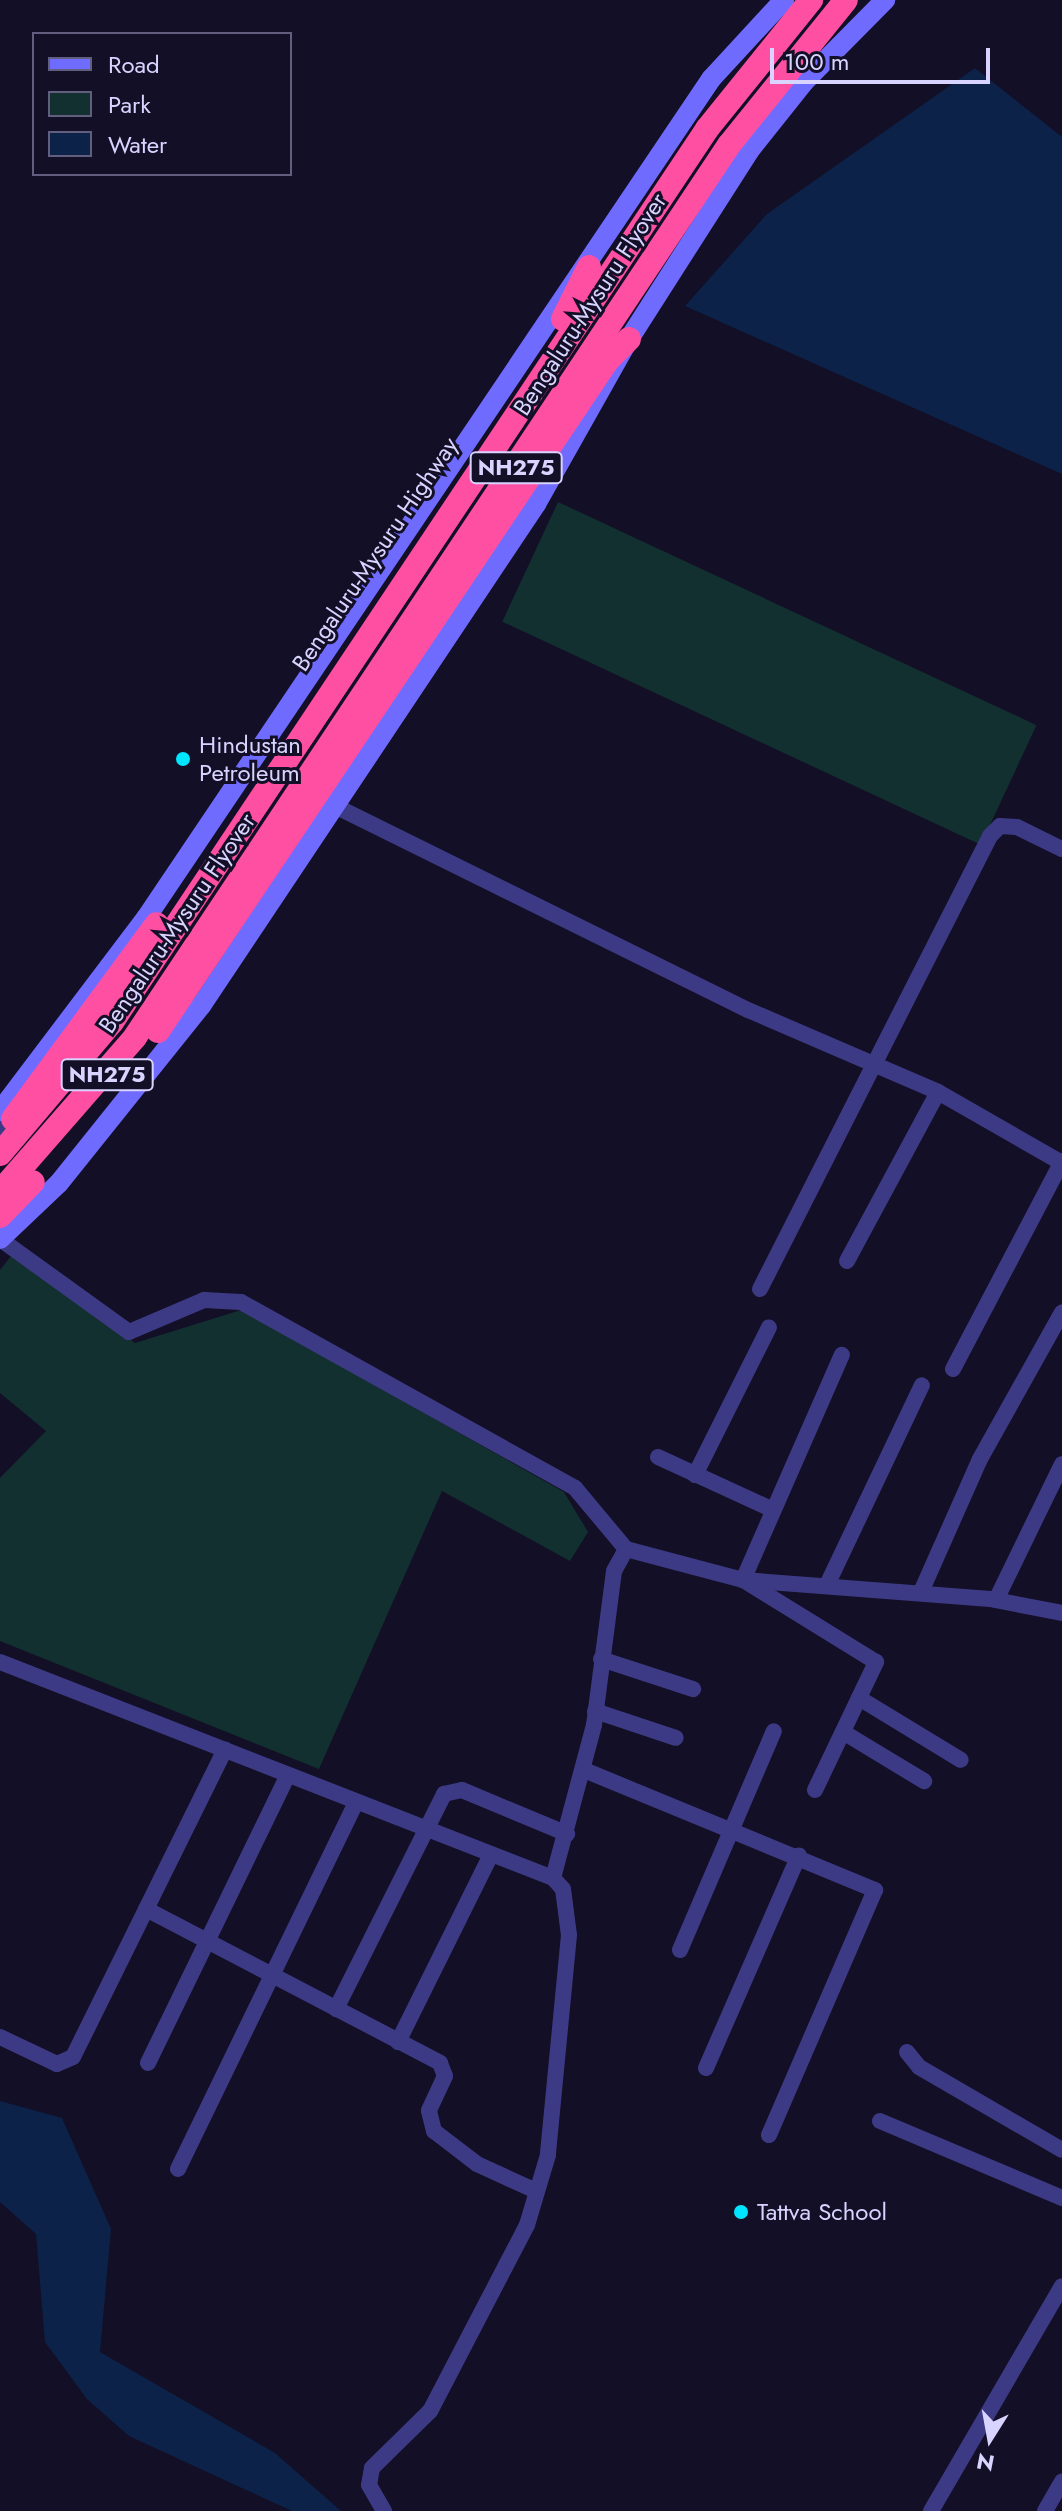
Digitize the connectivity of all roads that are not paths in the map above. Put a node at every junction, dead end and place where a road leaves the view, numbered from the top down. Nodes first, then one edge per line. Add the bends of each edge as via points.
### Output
1 (784, 0) edge
2 (811, 0) edge
3 (846, 0) edge
4 (885, 0) edge
5 (589, 267) joint
6 (629, 339) junction
7 (333, 805) junction
8 (1062, 849) edge
9 (874, 1062) junction
10 (938, 1092) junction
11 (0, 1132) edge
12 (1062, 1162) edge
13 (0, 1192) edge
14 (0, 1216) edge
15 (0, 1239) edge
16 (847, 1261) dead end
17 (760, 1289) dead end
18 (1062, 1312) edge
19 (769, 1327) dead end
20 (842, 1355) dead end
21 (953, 1369) dead end
22 (922, 1385) dead end
23 (658, 1457) dead end
24 (1062, 1464) edge
25 (695, 1475) junction
26 (769, 1508) junction
27 (626, 1549) junction
28 (743, 1580) junction
29 (827, 1585) junction
30 (921, 1592) junction
31 (996, 1600) junction
32 (1062, 1613) edge
33 (601, 1659) junction
34 (0, 1662) edge
35 (693, 1689) dead end
36 (859, 1698) junction
37 (595, 1711) junction
38 (774, 1731) dead end
39 (843, 1732) junction
40 (676, 1738) dead end
41 (225, 1750) junction
42 (961, 1760) dead end
43 (584, 1770) junction
44 (288, 1775) junction
45 (924, 1781) dead end
46 (815, 1790) dead end
47 (356, 1803) junction
48 (732, 1829) junction
49 (425, 1832) junction
50 (567, 1834) junction
51 (799, 1855) junction
52 (489, 1859) junction
53 (553, 1878) junction
54 (146, 1909) junction
55 (207, 1941) junction
56 (680, 1950) dead end
57 (272, 1975) junction
58 (336, 2009) junction
59 (0, 2037) edge
60 (398, 2042) junction
61 (907, 2052) dead end
62 (148, 2063) dead end
63 (706, 2068) dead end
64 (880, 2121) dead end
65 (769, 2135) dead end
66 (1062, 2150) edge
67 (178, 2169) dead end
68 (536, 2191) junction
69 (1062, 2198) edge
70 (1062, 2286) edge
71 (1062, 2482) edge
72 (384, 2511) edge
73 (931, 2511) edge
74 (1045, 2511) edge

1 - 5 street, Bengaluru-Mysuru Highway / NH275 via 711,79
2 - 11 highway, Bengaluru-Mysuru Flyover / NH275 via 707,129 112,1022
3 - 13 highway, Bengaluru-Mysuru Flyover / NH275 via 729,145 135,1037
4 - 6 street, NH275 via 749,151
5 - 11 highway, Bengaluru-Mysuru Highway / NH275 via 559,327 408,561 86,1027
6 - 7 street, NH275 via 536,504
6 - 14 highway, NH275 via 607,361 207,964 124,1077
7 - 9 street via 748,1010
7 - 15 street, NH275 via 201,1006 59,1183
8 - 9 street via 1017,827 1000,826 990,836
9 - 10 street
9 - 17 street
10 - 12 street
10 - 16 street
12 - 21 street
15 - 27 street via 129,1332 204,1300 241,1302 575,1488
18 - 30 street via 980,1459
19 - 25 street
20 - 26 street
22 - 29 street
23 - 25 street
24 - 31 street
25 - 26 street
26 - 28 street
27 - 28 street
27 - 33 street via 614,1571
28 - 29 street
28 - 36 street via 876,1662
29 - 30 street
30 - 31 street
31 - 32 street
33 - 35 street
33 - 37 street
34 - 41 street
36 - 39 street
36 - 42 street
37 - 40 street
37 - 43 street
38 - 48 street
39 - 45 street
39 - 46 street
41 - 44 street
41 - 54 street
43 - 48 street
43 - 50 street
44 - 47 street
44 - 55 street
47 - 49 street
47 - 57 street
48 - 51 street
48 - 56 street
49 - 50 street via 451,1789
49 - 52 street
49 - 58 street
50 - 53 street
51 - 63 street
51 - 65 street via 872,1884 875,1900
52 - 53 street
52 - 60 street
53 - 68 street via 570,1911 569,1935 548,2155
54 - 55 street
54 - 59 street via 68,2062
55 - 57 street
55 - 62 street
57 - 58 street
57 - 67 street
58 - 60 street
60 - 68 street via 445,2069 429,2111 434,2131 477,2164
61 - 66 street via 919,2067
64 - 69 street
68 - 72 street via 517,2246 430,2411 372,2468 369,2485
70 - 73 street
71 - 74 street

